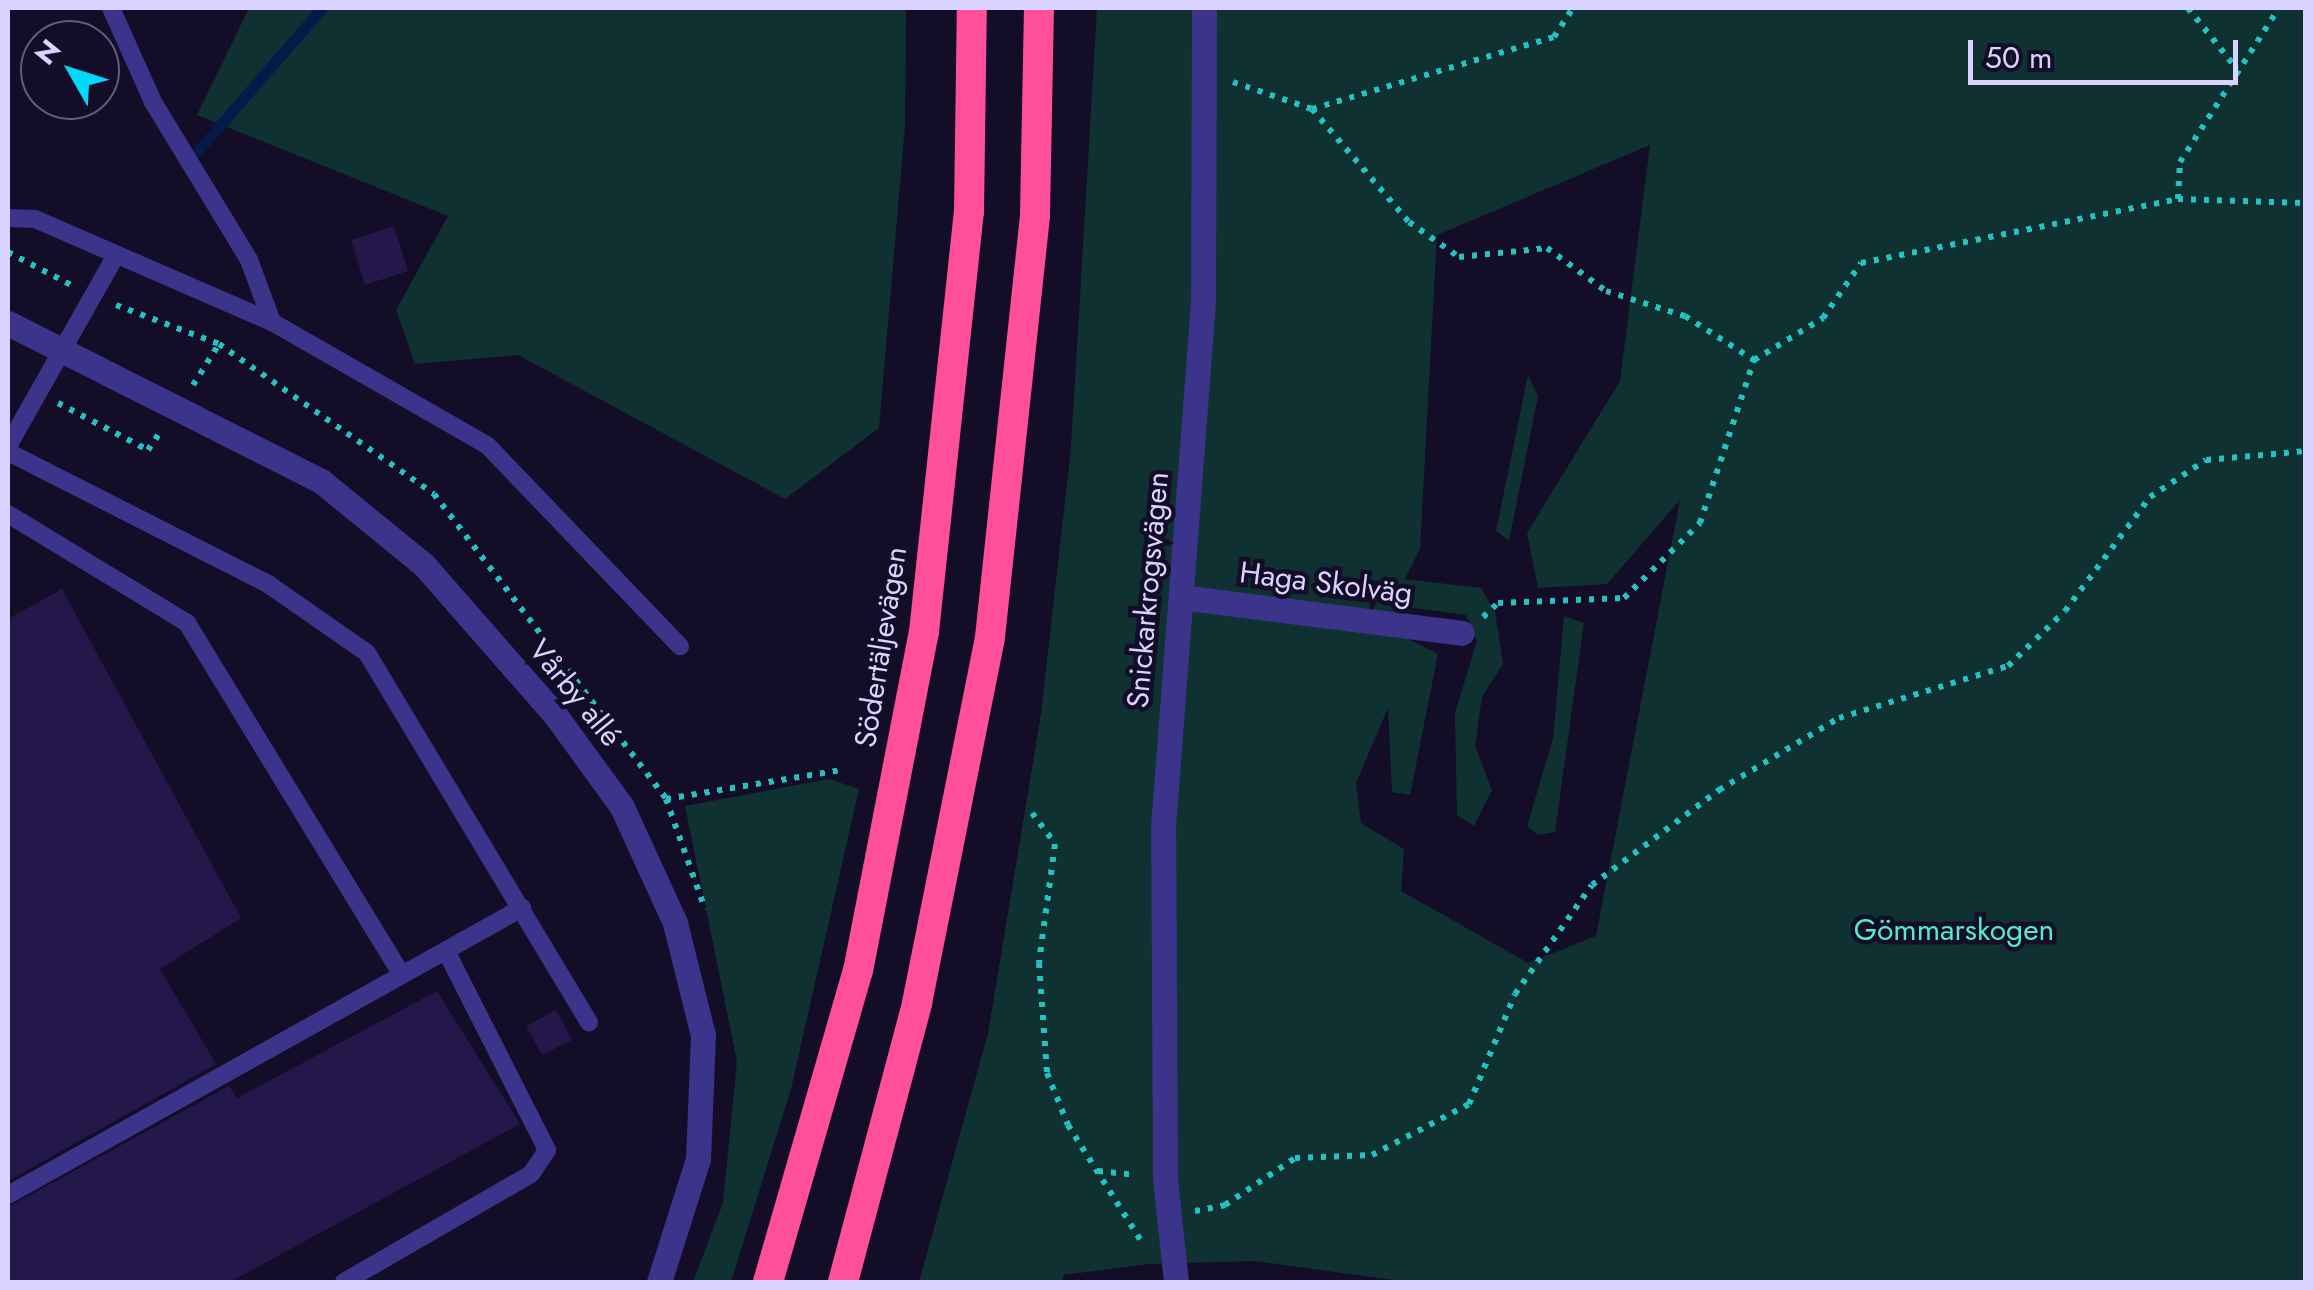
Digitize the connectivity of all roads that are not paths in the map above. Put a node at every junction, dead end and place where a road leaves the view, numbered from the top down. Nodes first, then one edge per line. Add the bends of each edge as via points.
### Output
1 (111, 8) edge
2 (972, 8) edge
3 (1039, 8) edge
4 (1204, 8) edge
5 (8, 218) edge
6 (115, 256) junction
7 (272, 322) junction
8 (8, 323) edge
9 (64, 350) junction
10 (8, 448) edge
11 (8, 514) edge
12 (1181, 597) junction
13 (1462, 634) road end
14 (680, 646) dead end
15 (522, 908) junction
16 (446, 951) junction
17 (402, 976) junction
18 (589, 1022) dead end
19 (8, 1196) edge
20 (344, 1282) edge
21 (658, 1282) edge
22 (768, 1282) edge
23 (843, 1282) edge
24 (1176, 1282) edge

1 - 7 lane via 153,102 249,260
2 - 22 highway, Södertäljevägen via 969,212 924,632 858,971
3 - 23 highway via 1035,214 990,636 917,1002
4 - 12 street, Snickarkrogsvägen via 1202,302
5 - 6 lane via 35,219
6 - 7 lane
6 - 9 lane
7 - 14 lane via 487,445
8 - 9 street, Vårby allé
9 - 10 lane
9 - 21 street, Vårby allé via 321,482 424,565 556,716 622,808 675,923 703,1035 698,1159
10 - 15 lane via 344,632 396,694
11 - 17 lane via 188,623
12 - 13 street, Haga Skolväg
12 - 24 street, Snickarkrogsvägen via 1163,827 1165,1179
15 - 16 lane
15 - 18 lane
16 - 17 lane
16 - 20 lane via 547,1150 532,1174
17 - 19 lane

